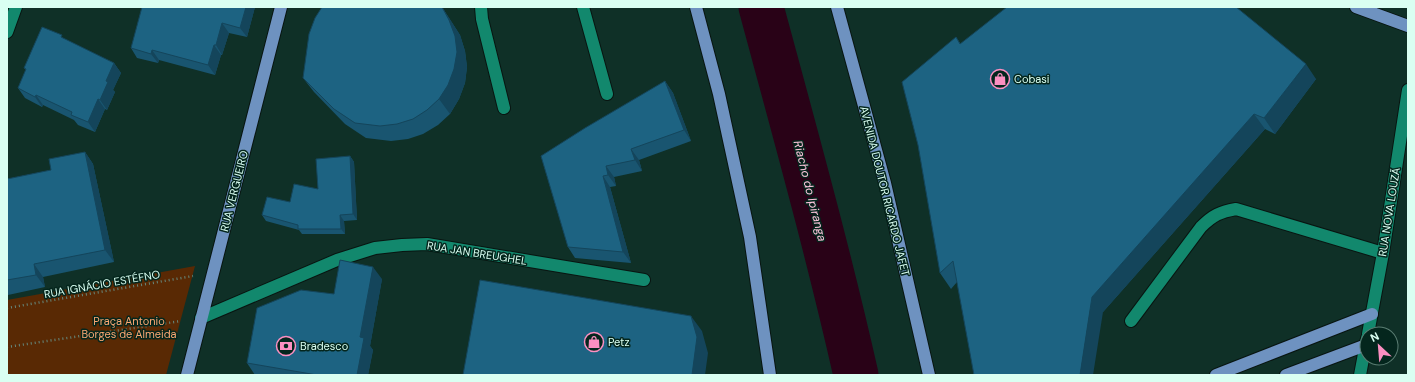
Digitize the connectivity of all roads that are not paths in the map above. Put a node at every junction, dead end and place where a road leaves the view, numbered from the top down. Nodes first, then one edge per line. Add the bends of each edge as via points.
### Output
1 (16, 7) edge
2 (281, 7) edge
3 (481, 7) edge
4 (583, 7) edge
5 (696, 7) edge
6 (837, 7) edge
7 (1356, 7) edge
8 (1408, 26) edge
9 (7, 32) edge
10 (1408, 90) edge
11 (607, 94) dead end
12 (504, 108) dead end
13 (1383, 253) junction
14 (644, 280) dead end
15 (1372, 314) junction
16 (201, 318) junction
17 (1131, 321) dead end
18 (1370, 326) edge
19 (1359, 343) edge
20 (187, 375) edge
21 (770, 375) edge
22 (929, 375) edge
23 (1216, 375) edge
24 (1286, 375) edge

1 - 9 street
2 - 16 main road, RUA VERGUEIRO
3 - 12 street
4 - 11 street
5 - 21 main road via 719,94 750,237
6 - 22 main road, AVENIDA DOUTOR RICARDO JAFET via 885,183
7 - 8 main road
10 - 13 street, RUA NOVA LOUZÃ
13 - 15 street, RUA NOVA LOUZÃ
13 - 17 street via 1236,209 1223,212 1211,217 1201,227
14 - 16 street, RUA JAN BREUGHEL via 427,244 402,245 375,248 337,260
15 - 18 street, RUA NOVA LOUZÃ
15 - 23 main road
16 - 20 main road, RUA VERGUEIRO
19 - 24 main road

